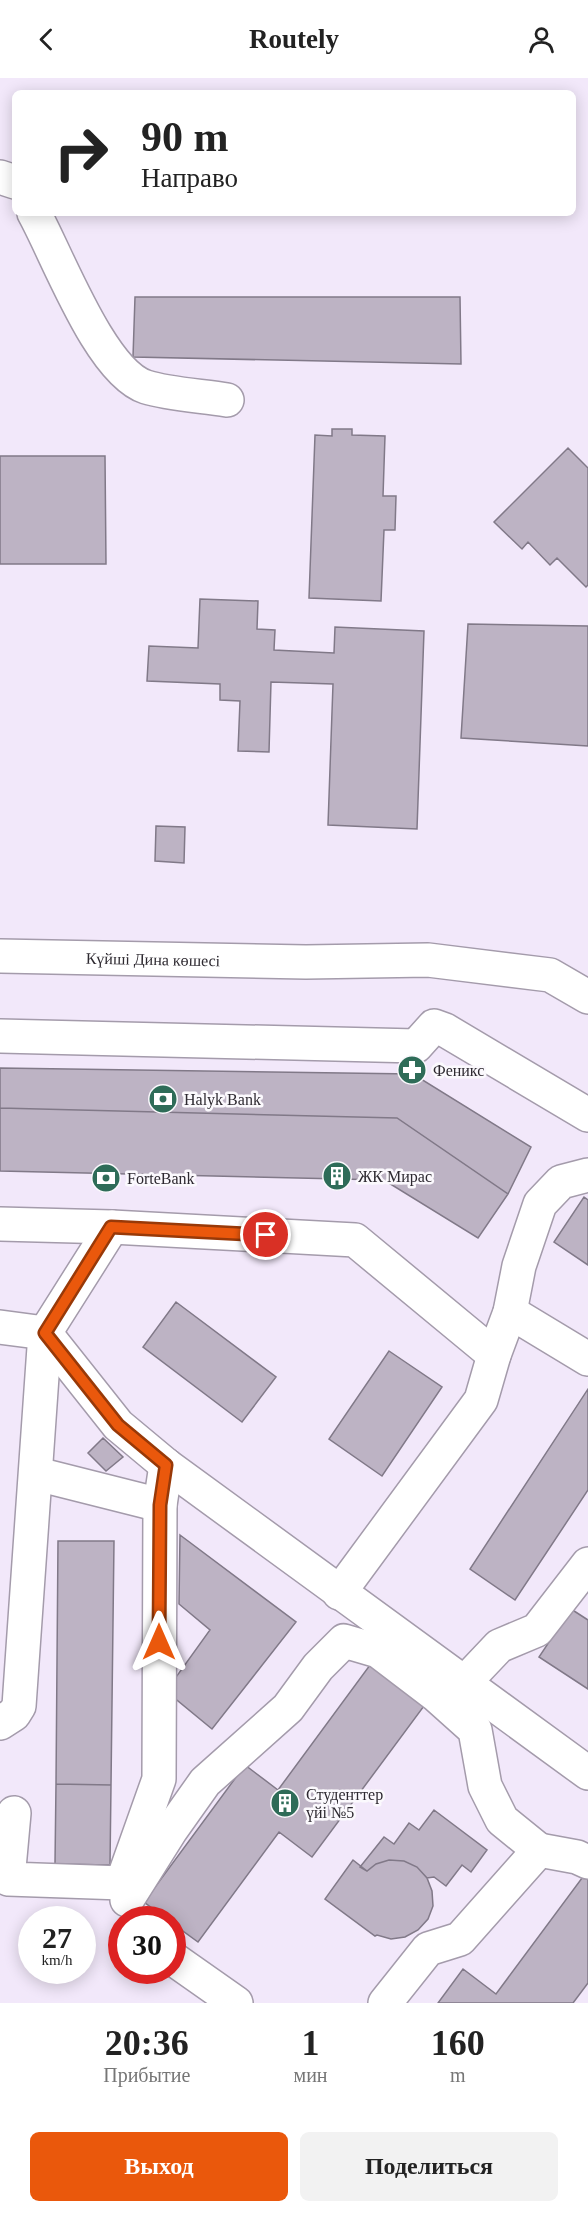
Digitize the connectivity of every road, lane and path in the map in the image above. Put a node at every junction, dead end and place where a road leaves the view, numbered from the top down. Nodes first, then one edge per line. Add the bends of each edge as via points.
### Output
1 (35, 216) edge
2 (227, 400) dead end
3 (0, 956) edge
4 (588, 997) edge
5 (0, 1036) edge
6 (588, 1115) edge
7 (588, 1174) edge
8 (0, 1224) edge
9 (111, 1227) junction
10 (510, 1312) junction
11 (0, 1328) edge
12 (45, 1333) junction
13 (494, 1355) junction
14 (588, 1359) edge
15 (166, 1465) junction
16 (37, 1474) junction
17 (160, 1505) junction
18 (588, 1564) edge
19 (339, 1593) junction
20 (464, 1683) junction
21 (0, 1723) edge
22 (588, 1773) edge
23 (14, 1813) dead end
24 (539, 1850) junction
25 (588, 1862) edge
26 (127, 1901) edge
27 (186, 1968) edge
28 (236, 2003) edge
29 (385, 2003) edge

1 - 2 street via 69,286 123,373 144,387
3 - 4 street, Күйші Дина көшесі via 439,961 550,975
5 - 6 street via 416,1046 434,1026
7 - 10 street via 561,1182 540,1204 519,1266
8 - 9 street
9 - 12 street
9 - 13 street via 355,1240
10 - 13 street
10 - 14 street
11 - 12 street
12 - 15 street via 118,1425
12 - 16 street
13 - 19 street via 481,1400
15 - 17 street
15 - 19 street
16 - 17 street
16 - 21 street via 19,1706
17 - 26 street via 159,1779
18 - 20 street via 537,1630 499,1646
19 - 20 street
20 - 22 street
23 - 26 street via 8,1879
24 - 25 street
24 - 26 street via 502,1820 485,1786 475,1730 378,1651 344,1641 318,1667 288,1708 205,1782
24 - 29 street via 460,1939 428,1949
27 - 28 street

